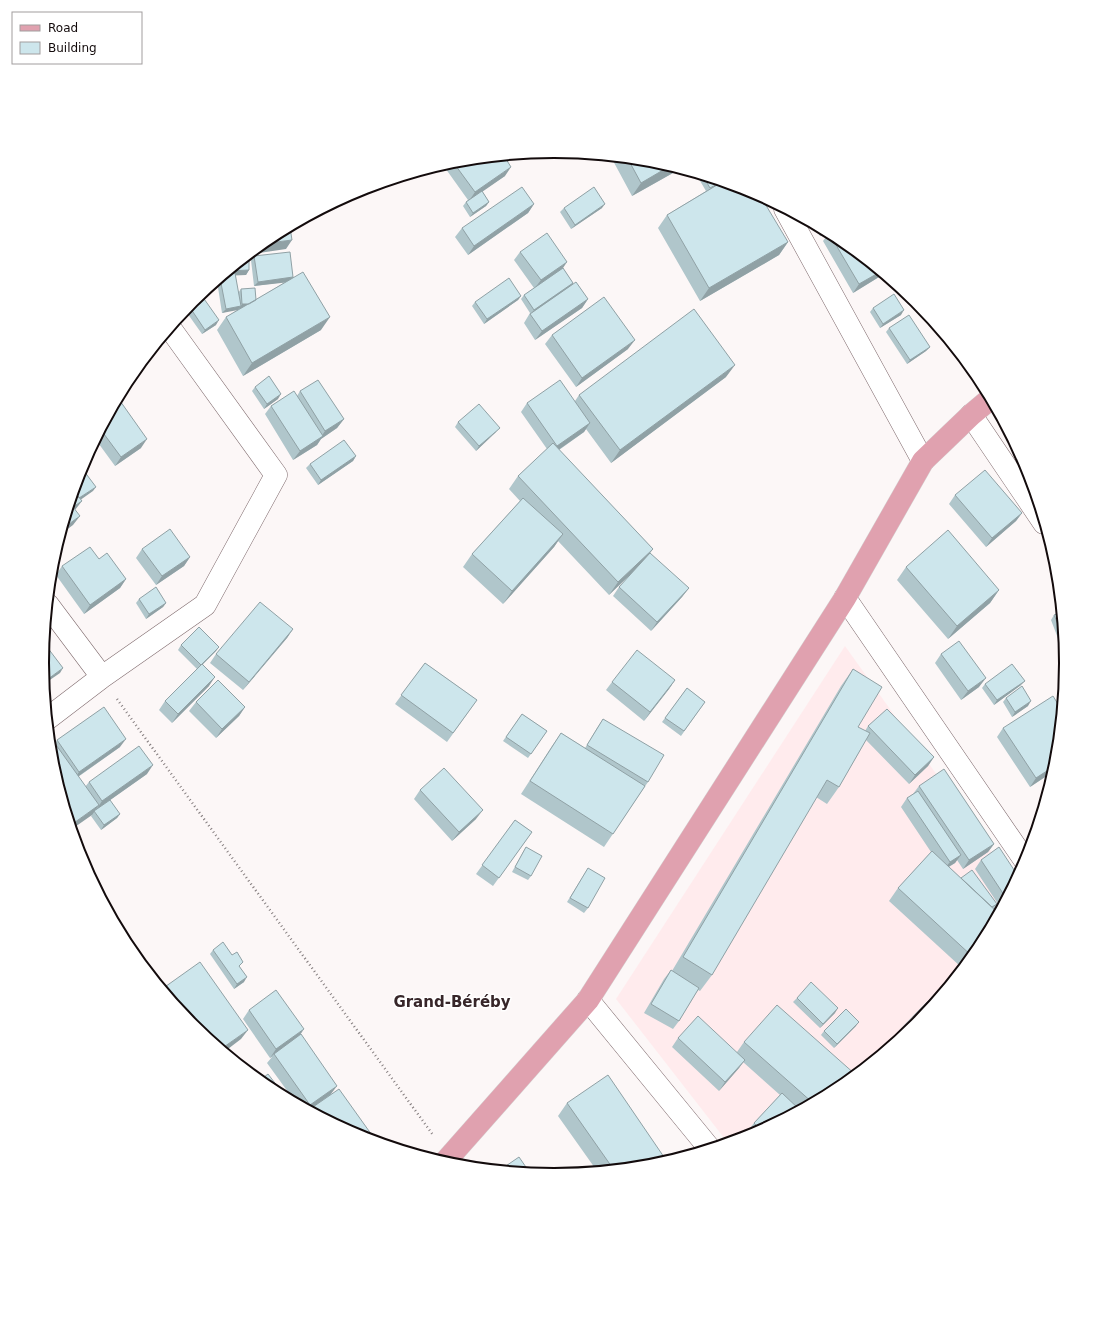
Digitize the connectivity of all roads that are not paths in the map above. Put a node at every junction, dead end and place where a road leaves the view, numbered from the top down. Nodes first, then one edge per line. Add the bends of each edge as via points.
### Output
1 (790, 218) edge
2 (173, 332) edge
3 (986, 403) edge
4 (971, 415) junction
5 (923, 461) junction
6 (1034, 509) edge
7 (845, 598) junction
8 (52, 610) edge
9 (102, 678) junction
10 (52, 715) edge
11 (1022, 855) edge
12 (588, 1000) junction
13 (707, 1145) edge
14 (453, 1158) edge

1 - 5 street
2 - 9 street via 276,475 205,605
3 - 4 main road
4 - 5 main road
4 - 6 street
5 - 7 main road
7 - 11 street
7 - 12 main road
8 - 9 street
9 - 10 street
12 - 13 street
12 - 14 main road

